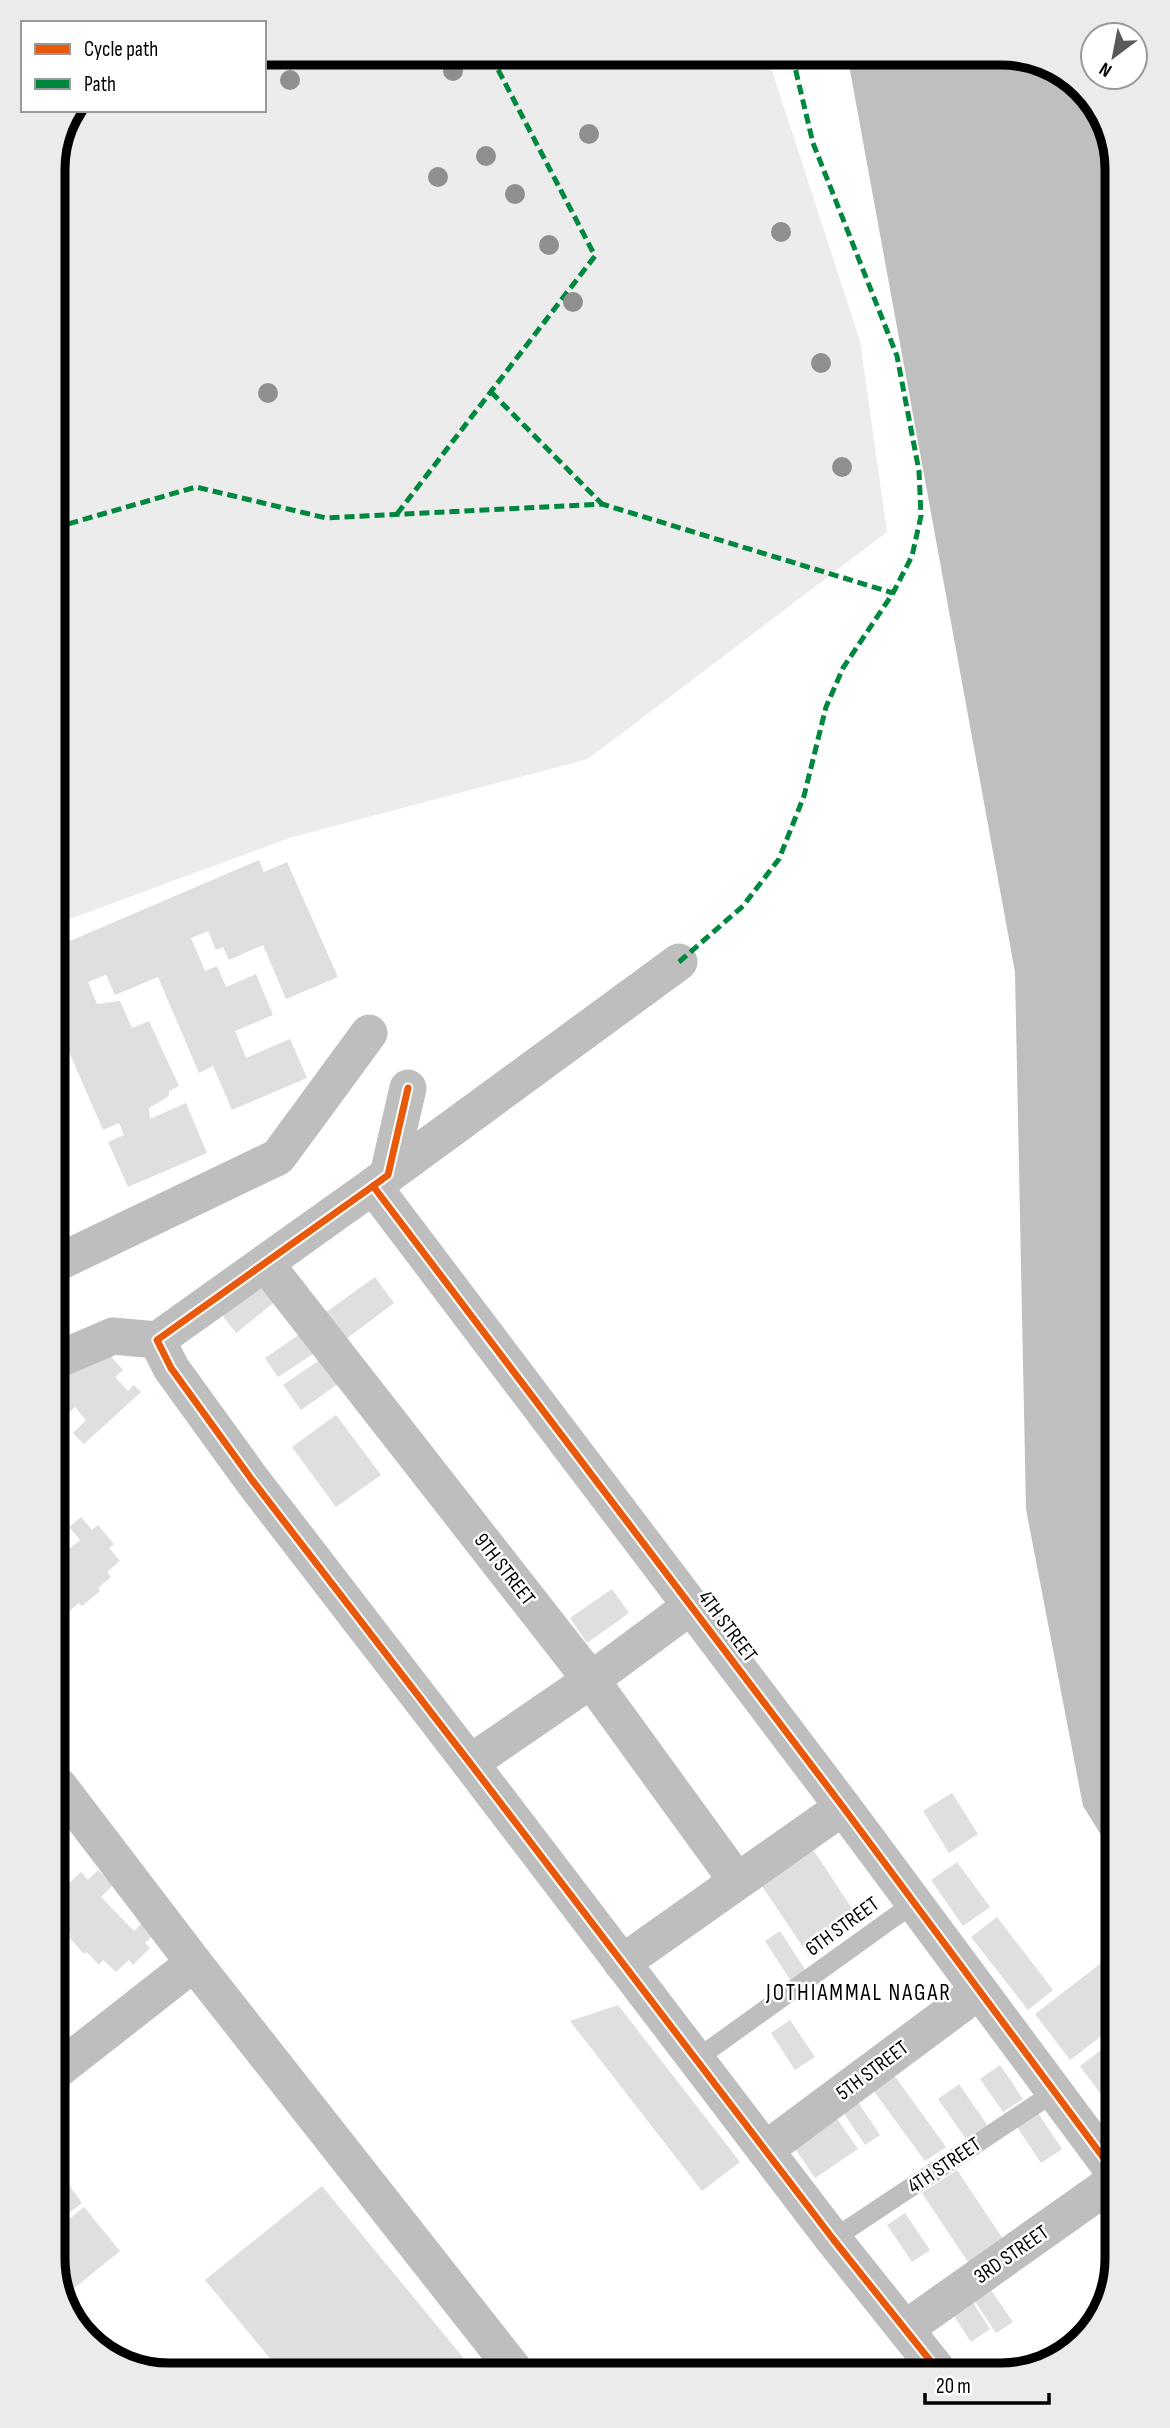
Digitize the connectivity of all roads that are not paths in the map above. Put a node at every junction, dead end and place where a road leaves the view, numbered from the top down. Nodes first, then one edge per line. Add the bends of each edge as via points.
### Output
1 (679, 962) dead end
2 (369, 1033) dead end
3 (408, 1088) dead end
4 (380, 1180) junction
5 (65, 1259) edge
6 (265, 1263) junction
7 (157, 1340) junction
8 (65, 1357) edge
9 (691, 1606) junction
10 (591, 1680) junction
11 (471, 1763) junction
12 (65, 1794) edge
13 (843, 1807) junction
14 (737, 1881) junction
15 (914, 1903) junction
16 (194, 1963) junction
17 (622, 1963) junction
18 (979, 1991) junction
19 (695, 2060) junction
20 (65, 2064) edge
21 (1056, 2091) junction
22 (765, 2150) junction
23 (1105, 2160) edge
24 (1105, 2186) edge
25 (833, 2239) junction
26 (905, 2329) junction
27 (509, 2363) edge
28 (932, 2363) edge

1 - 4 street
2 - 5 street via 278,1157
3 - 4 street
4 - 6 street
4 - 9 street, 4TH STREET
6 - 7 street
6 - 10 street, 9TH STREET
7 - 8 street via 113,1336
7 - 11 street via 252,1480
9 - 10 street
9 - 13 street, 4TH STREET
10 - 11 street
10 - 14 street, 9TH STREET
11 - 17 street
12 - 16 street
13 - 14 street
13 - 15 street, 4TH STREET
14 - 17 street
15 - 18 street, 4TH STREET
15 - 19 lane, 6TH STREET
16 - 20 street
16 - 27 street
17 - 19 street
18 - 21 street, 4TH STREET
18 - 22 street, 5TH STREET
19 - 22 street
21 - 23 street, 4TH STREET
21 - 25 lane, 4TH STREET
22 - 25 street
24 - 26 street, 3RD STREET
25 - 26 street
26 - 28 street

